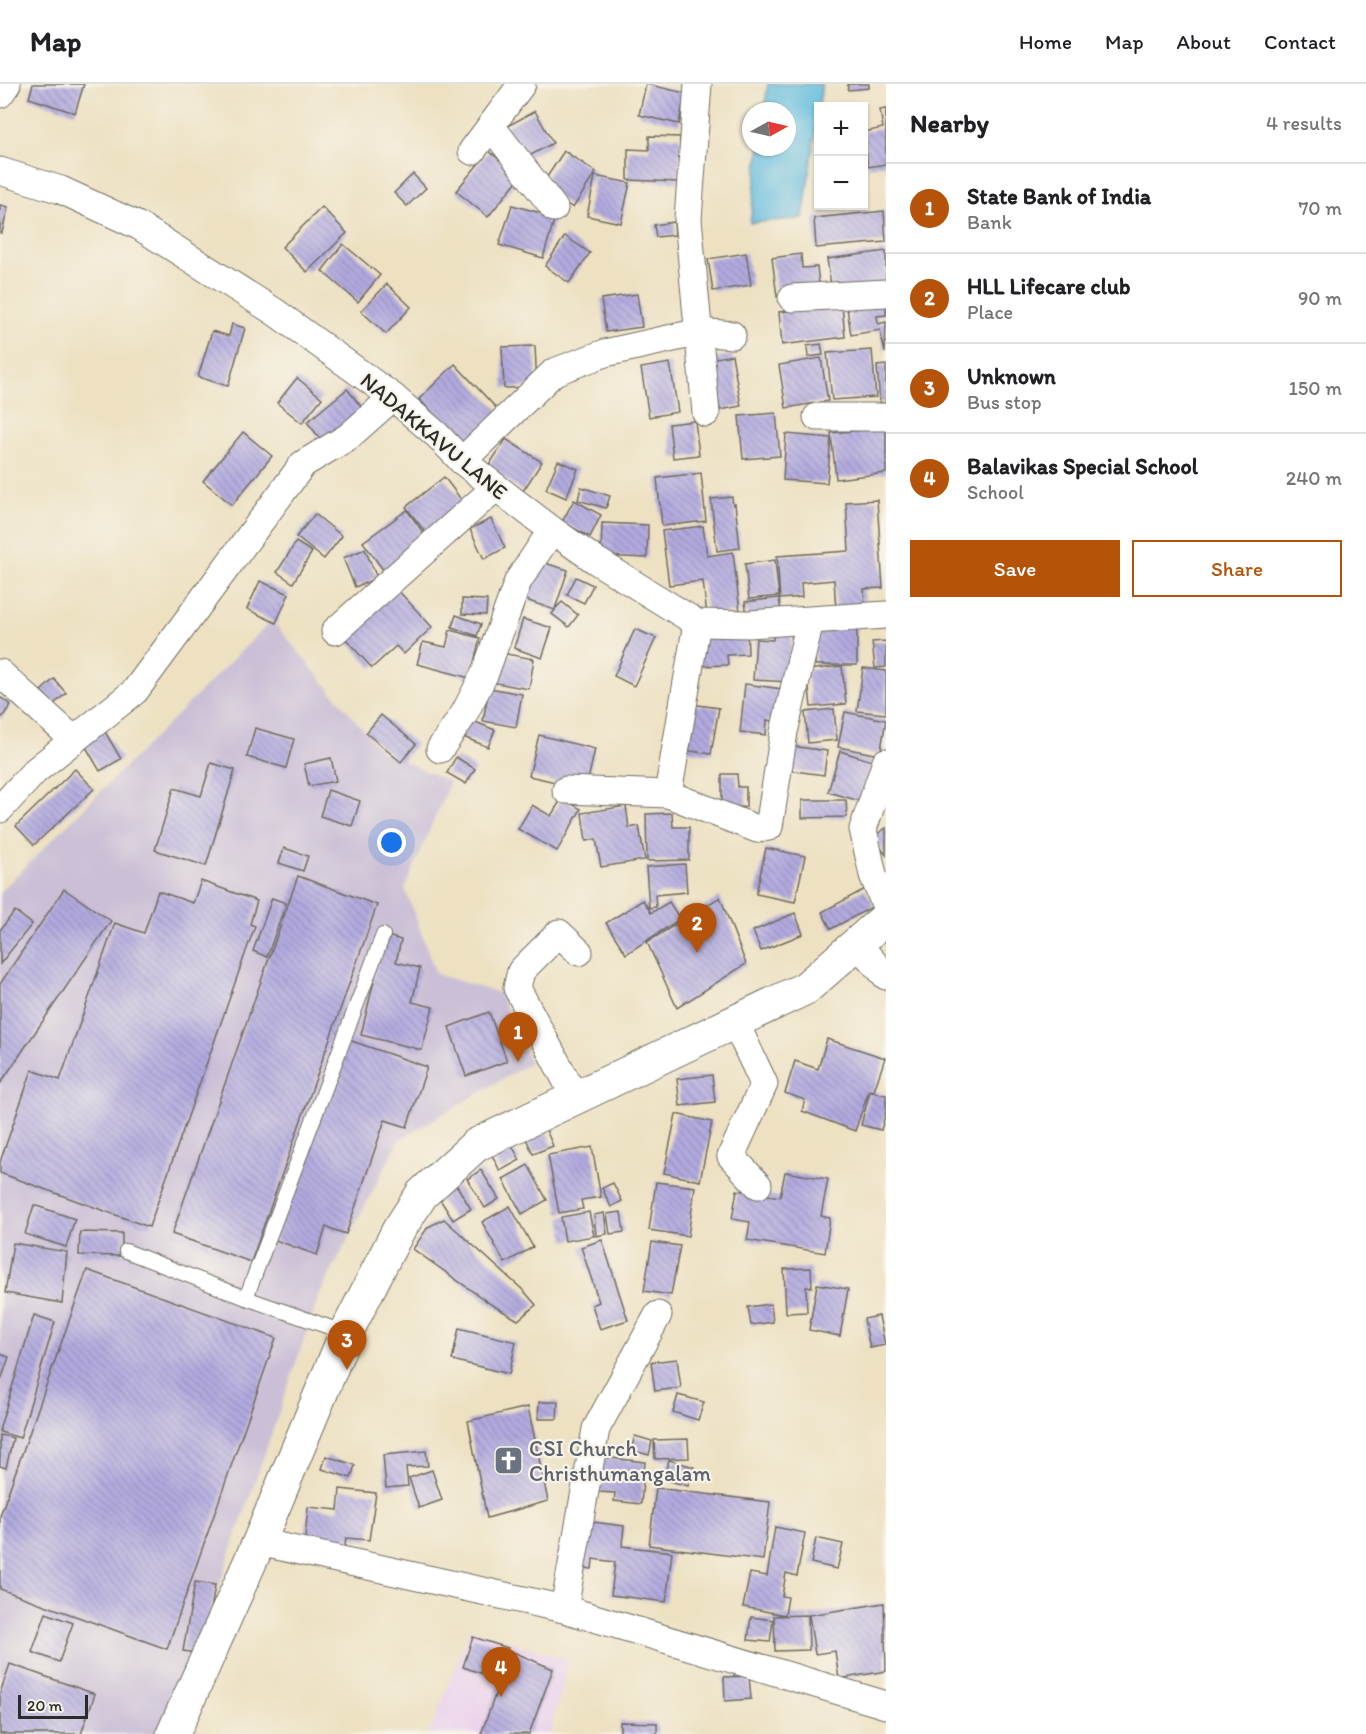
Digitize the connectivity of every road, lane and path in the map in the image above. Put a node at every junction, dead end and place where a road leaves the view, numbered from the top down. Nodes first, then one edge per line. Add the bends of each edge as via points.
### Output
1 (7, 84) edge
2 (522, 84) edge
3 (698, 84) edge
4 (0, 94) edge
5 (491, 126) junction
6 (472, 151) dead end
7 (0, 171) edge
8 (554, 208) dead end
9 (886, 293) edge
10 (792, 297) dead end
11 (700, 332) junction
12 (732, 335) dead end
13 (393, 397) junction
14 (706, 413) dead end
15 (817, 417) dead end
16 (886, 417) edge
17 (462, 460) junction
18 (495, 488) junction
19 (552, 530) junction
20 (886, 615) edge
21 (810, 621) junction
22 (697, 623) junction
23 (335, 631) dead end
24 (0, 673) edge
25 (74, 740) junction
26 (440, 749) dead end
27 (886, 762) edge
28 (566, 790) dead end
29 (668, 795) junction
30 (881, 795) edge
31 (0, 808) edge
32 (886, 908) edge
33 (886, 918) edge
34 (383, 935) dead end
35 (856, 943) junction
36 (579, 952) dead end
37 (886, 976) edge
38 (735, 1022) junction
39 (576, 1099) junction
40 (758, 1185) dead end
41 (126, 1251) dead end
42 (246, 1298) junction
43 (658, 1315) dead end
44 (346, 1333) junction
45 (259, 1542) junction
46 (564, 1609) junction
47 (886, 1705) edge
48 (173, 1734) edge

1 - 4 street
2 - 5 street
3 - 11 street via 688,219
5 - 6 street
5 - 8 street
7 - 13 street, NADAKKAVU LANE via 61,190 139,226 275,312
9 - 10 street
11 - 12 street
11 - 14 street
11 - 17 street via 605,352 554,372
13 - 17 street, NADAKKAVU LANE
13 - 25 street via 348,437 303,464 135,691
15 - 16 street
17 - 18 street, NADAKKAVU LANE
18 - 19 street, NADAKKAVU LANE
18 - 23 street
19 - 22 street, NADAKKAVU LANE
19 - 26 street via 518,581 485,673
20 - 21 street
21 - 22 street
21 - 29 street via 784,732 769,827 757,829
22 - 29 street
24 - 25 street
25 - 31 street via 35,771
27 - 30 street
28 - 29 street
30 - 32 street via 863,829 873,875
33 - 35 street
34 - 42 lane
35 - 37 street
35 - 38 street via 806,988
36 - 39 street via 560,933 521,971 517,988
38 - 39 street
38 - 40 street via 764,1084 731,1156
39 - 44 street via 476,1145 422,1194 398,1231
41 - 42 lane
42 - 44 lane
43 - 46 street via 596,1429
44 - 45 street
45 - 46 street
45 - 48 street
46 - 47 street

